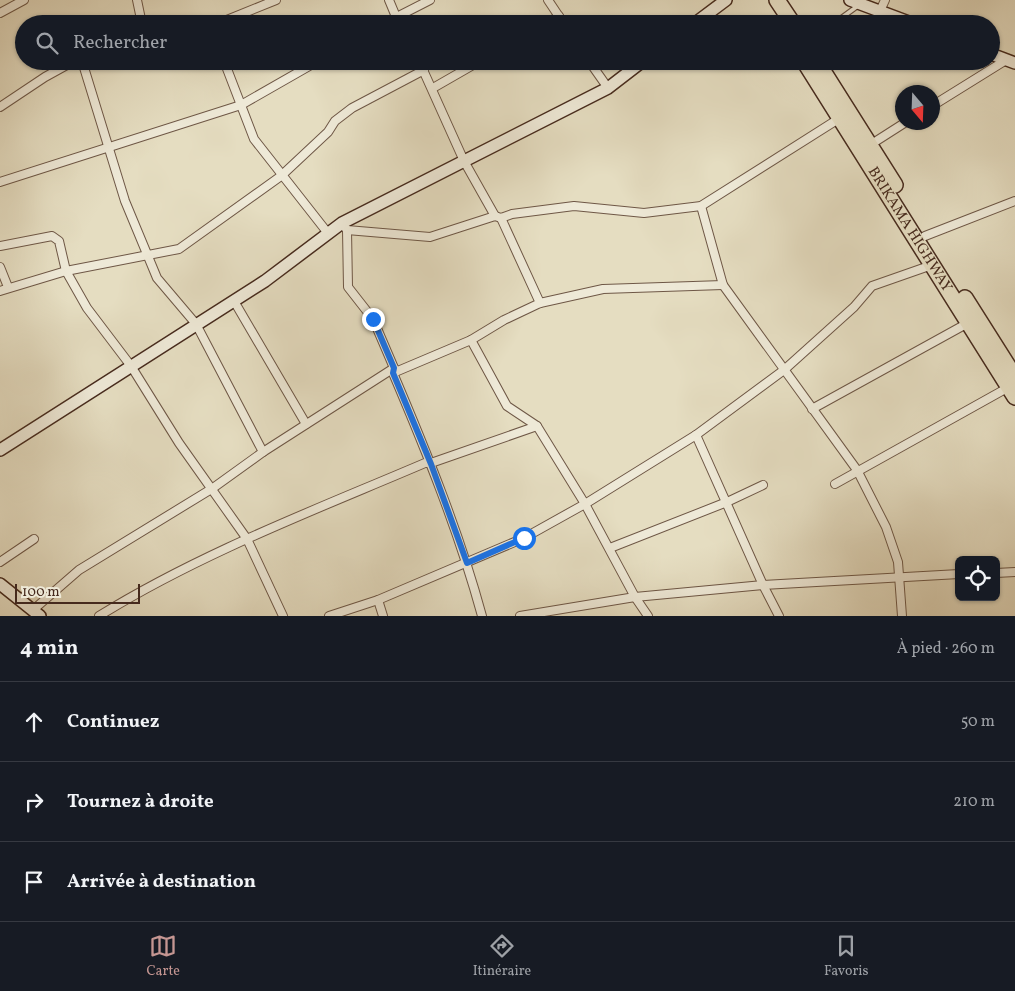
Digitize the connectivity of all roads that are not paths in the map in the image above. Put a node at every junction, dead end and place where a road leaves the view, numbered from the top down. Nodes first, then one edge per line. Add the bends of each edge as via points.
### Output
1 (24, 0) edge
2 (137, 0) edge
3 (276, 0) edge
4 (389, 0) edge
5 (430, 0) edge
6 (548, 0) edge
7 (726, 0) edge
8 (766, 0) edge
9 (777, 0) edge
10 (885, 0) edge
11 (855, 2) edge
12 (880, 11) junction
13 (0, 13) edge
14 (140, 15) edge
15 (239, 15) edge
16 (396, 15) edge
17 (406, 15) edge
18 (558, 15) edge
19 (706, 15) edge
20 (775, 15) edge
21 (787, 15) edge
22 (842, 15) edge
23 (890, 15) edge
24 (1011, 61) edge
25 (1000, 67) edge
26 (58, 70) edge
27 (85, 70) edge
28 (227, 70) edge
29 (302, 70) edge
30 (424, 70) joint
31 (464, 70) edge
32 (596, 70) edge
33 (631, 70) edge
34 (810, 70) edge
35 (823, 70) edge
36 (995, 70) edge
37 (433, 88) junction
38 (608, 88) junction
39 (940, 101) edge
40 (241, 105) junction
41 (0, 107) edge
42 (840, 118) junction
43 (895, 129) edge
44 (870, 145) junction
45 (107, 148) junction
46 (464, 161) junction
47 (281, 176) junction
48 (0, 182) edge
49 (1015, 201) edge
50 (701, 206) junction
51 (905, 212) junction
52 (498, 217) junction
53 (344, 226) junction
54 (327, 232) junction
55 (925, 236) junction
56 (0, 246) edge
57 (146, 254) junction
58 (932, 265) junction
59 (0, 267) edge
60 (66, 271) junction
61 (723, 285) junction
62 (4, 289) edge
63 (234, 301) junction
64 (540, 303) junction
65 (968, 323) junction
66 (196, 324) junction
67 (471, 340) junction
68 (131, 366) junction
69 (394, 370) junction
70 (784, 370) junction
71 (1013, 387) edge
72 (812, 409) junction
73 (306, 424) junction
74 (537, 426) junction
75 (696, 435) junction
76 (0, 450) edge
77 (263, 452) junction
78 (431, 464) junction
79 (857, 470) junction
80 (835, 484) dead end
81 (763, 485) dead end
82 (213, 488) junction
83 (727, 502) junction
84 (586, 504) junction
85 (34, 539) dead end
86 (247, 539) junction
87 (610, 548) junction
88 (0, 562) edge
89 (467, 563) junction
90 (1015, 572) edge
91 (1000, 573) edge
92 (955, 574) edge
93 (899, 577) junction
94 (0, 584) edge
95 (763, 585) junction
96 (635, 597) junction
97 (378, 600) junction
98 (36, 613) edge
99 (538, 614) edge
100 (99, 616) edge
101 (283, 616) edge
102 (329, 616) edge
103 (383, 616) edge
104 (482, 616) edge
105 (520, 616) edge
106 (648, 616) edge
107 (779, 616) edge
108 (902, 616) edge

1 - 13 street
2 - 14 street
3 - 15 street
4 - 16 street
5 - 17 street
6 - 18 street
7 - 19 street
8 - 20 highway
9 - 21 highway
10 - 12 street
11 - 12 street
11 - 22 lane
12 - 23 street
24 - 25 street
26 - 41 street
27 - 45 street
28 - 40 street
29 - 40 street
30 - 37 street
30 - 47 street via 352,108
31 - 37 street
32 - 38 street
33 - 38 street
34 - 42 highway, BRIKAMA HIGHWAY
35 - 44 highway, BRIKAMA HIGHWAY
36 - 39 street
37 - 46 street
38 - 46 street
40 - 45 street
40 - 47 street via 254,139
42 - 50 street
42 - 51 highway, BRIKAMA HIGHWAY
43 - 44 street
44 - 51 highway, BRIKAMA HIGHWAY
45 - 48 street
45 - 57 street
46 - 52 street
46 - 53 street
47 - 54 street
47 - 57 street via 179,249
49 - 55 street
50 - 52 street via 644,213 574,206
50 - 61 street
51 - 55 highway, BRIKAMA HIGHWAY
51 - 58 highway, BRIKAMA HIGHWAY
52 - 53 street via 430,237
52 - 64 street
53 - 54 street
53 - 69 street via 348,287 373,319
54 - 63 street
55 - 71 highway, BRIKAMA HIGHWAY
56 - 60 street via 52,236 59,240
57 - 60 street
57 - 66 street via 157,278
58 - 65 highway, BRIKAMA HIGHWAY
58 - 70 street via 872,286 854,307
59 - 62 street
60 - 62 street
60 - 68 street via 87,308
61 - 64 street via 603,288
61 - 70 street
63 - 66 street
63 - 73 street
64 - 67 street
65 - 71 highway, BRIKAMA HIGHWAY
65 - 72 street
66 - 68 street
66 - 77 street
67 - 69 street
67 - 74 street via 507,406
68 - 76 street
68 - 82 street via 179,443
69 - 73 street
69 - 78 street
70 - 72 street
70 - 75 street
71 - 79 street
72 - 79 street
73 - 77 street
74 - 78 street
74 - 84 street
75 - 83 street
75 - 84 street
77 - 82 street
78 - 86 street via 425,463
78 - 89 street
79 - 80 street
79 - 93 street via 886,527 898,562
81 - 83 street
82 - 86 street
82 - 98 street via 79,570
83 - 87 street
83 - 95 street
84 - 87 street
84 - 89 street via 524,538
85 - 88 street
86 - 100 street via 183,569
86 - 101 street
87 - 96 street
89 - 97 street
89 - 104 street
90 - 91 street
92 - 93 street
93 - 95 street
93 - 108 street
94 - 98 street
95 - 96 street
95 - 107 street
96 - 99 street
96 - 106 street
97 - 102 street
97 - 103 street
99 - 105 street

